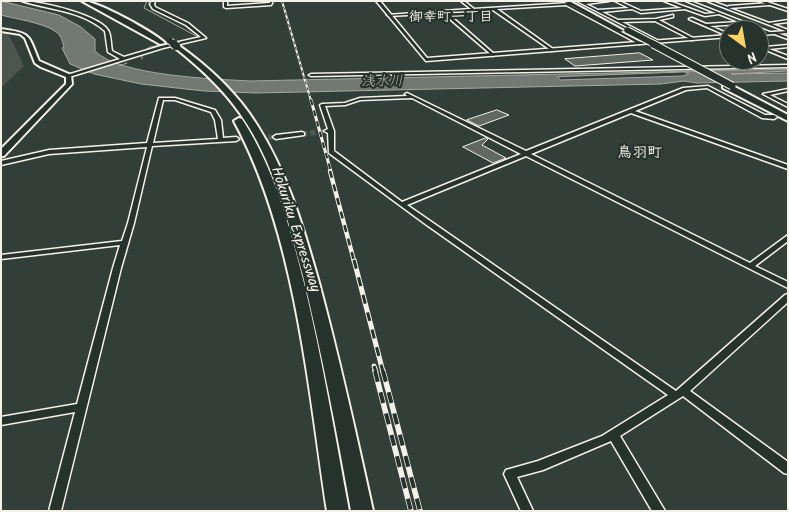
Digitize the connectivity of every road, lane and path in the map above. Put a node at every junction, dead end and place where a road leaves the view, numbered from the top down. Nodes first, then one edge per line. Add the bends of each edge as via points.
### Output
1 (23, 1) edge
2 (85, 1) edge
3 (93, 1) edge
4 (154, 1) edge
5 (226, 1) edge
6 (272, 1) edge
7 (378, 1) edge
8 (462, 1) edge
9 (608, 1) edge
10 (616, 1) edge
11 (666, 1) edge
12 (688, 1) edge
13 (760, 1) edge
14 (568, 2) edge
15 (580, 2) edge
16 (596, 2) edge
17 (710, 2) edge
18 (728, 2) edge
19 (769, 4) junction
20 (724, 7) junction
21 (493, 8) junction
22 (633, 9) junction
23 (685, 9) junction
24 (474, 10) junction
25 (788, 10) edge
26 (94, 11) dead end
27 (597, 11) junction
28 (660, 11) junction
29 (444, 12) junction
30 (739, 13) junction
31 (721, 14) junction
32 (129, 15) dead end
33 (389, 15) junction
34 (691, 18) dead end
35 (656, 20) junction
36 (736, 20) edge
37 (760, 20) edge
38 (617, 21) junction
39 (788, 21) edge
40 (769, 22) edge
41 (769, 23) edge
42 (719, 24) edge
43 (708, 25) junction
44 (1, 30) edge
45 (719, 31) edge
46 (788, 31) edge
47 (769, 32) edge
48 (769, 33) edge
49 (773, 33) junction
50 (719, 37) edge
51 (788, 38) edge
52 (692, 39) junction
53 (165, 42) junction
54 (658, 42) junction
55 (640, 43) junction
56 (787, 47) edge
57 (769, 48) edge
58 (552, 50) junction
59 (769, 50) edge
60 (493, 54) junction
61 (788, 58) edge
62 (124, 59) junction
63 (788, 66) edge
64 (310, 75) dead end
65 (69, 76) junction
66 (729, 86) junction
67 (788, 90) edge
68 (229, 99) junction
69 (788, 106) edge
70 (631, 111) junction
71 (788, 114) edge
72 (774, 117) dead end
73 (788, 119) edge
74 (302, 134) tunnel mouth
75 (276, 137) tunnel mouth
76 (236, 139) tunnel mouth
77 (222, 140) junction
78 (150, 146) junction
79 (527, 153) junction
80 (1, 154) edge
81 (1, 163) edge
82 (788, 167) edge
83 (402, 204) junction
84 (788, 236) edge
85 (123, 243) junction
86 (1, 257) edge
87 (750, 266) junction
88 (788, 285) edge
89 (788, 297) edge
90 (679, 393) junction
91 (82, 408) junction
92 (1, 421) edge
93 (613, 435) junction
94 (788, 469) edge
95 (56, 511) edge
96 (338, 511) edge
97 (362, 511) edge
98 (527, 511) edge
99 (659, 511) edge

1 - 62 street via 56,7 97,23 107,31 110,52
2 - 53 highway, Hokuriku Expressway
3 - 53 highway, Hokuriku Expressway
4 - 62 street via 154,8 188,24 204,38
5 - 6 street via 226,6 272,4
7 - 33 street
8 - 24 street
9 - 16 street
10 - 22 street
11 - 23 street
12 - 31 street
13 - 19 street
14 - 21 street
14 - 55 street
14 - 66 highway, bridge
15 - 16 street
15 - 27 street
17 - 18 street
17 - 20 street
19 - 20 street
19 - 25 street
20 - 30 street
21 - 24 street
21 - 58 street
22 - 27 street
22 - 28 street
23 - 28 street
23 - 31 street via 704,15
24 - 29 street
26 - 53 highway
27 - 38 street
28 - 35 street via 672,16
29 - 33 street
29 - 60 street
30 - 31 street
30 - 37 street
31 - 36 street
32 - 53 highway
33 - 60 street via 426,60
34 - 43 street
35 - 38 street
35 - 52 street
38 - 54 street
39 - 40 street
41 - 46 street
42 - 43 street
43 - 45 street
44 - 65 main road via 27,36 37,62
46 - 49 street
47 - 49 street
48 - 49 street
49 - 51 street
50 - 52 street
52 - 54 street
53 - 68 highway, Hokuriku Expressway
53 - 68 highway, Hokuriku Expressway via 207,70
54 - 55 street
55 - 58 street
56 - 57 street
58 - 60 street
59 - 61 street
62 - 65 street
63 - 64 street
65 - 80 main road via 69,84 61,94
66 - 71 highway
66 - 73 highway
67 - 69 street via 765,94
68 - 96 highway, Hokuriku Expressway via 260,162 284,230 300,299
68 - 97 highway, Hokuriku Expressway via 260,136 297,226 334,374
70 - 72 street via 685,89 708,87 764,117
70 - 79 street
70 - 82 street
74 - 75 street
76 - 77 street
77 - 78 street
77 - 78 street via 213,111 175,99 161,99
78 - 81 street via 49,152
78 - 85 street
79 - 83 street
79 - 83 street via 410,96 322,105 331,152
79 - 87 street
83 - 90 street
84 - 87 street
85 - 86 street
85 - 91 street
87 - 88 street
89 - 90 street
90 - 93 street
90 - 94 street
91 - 92 street
91 - 95 street
93 - 98 street via 539,466 510,474
93 - 99 street

